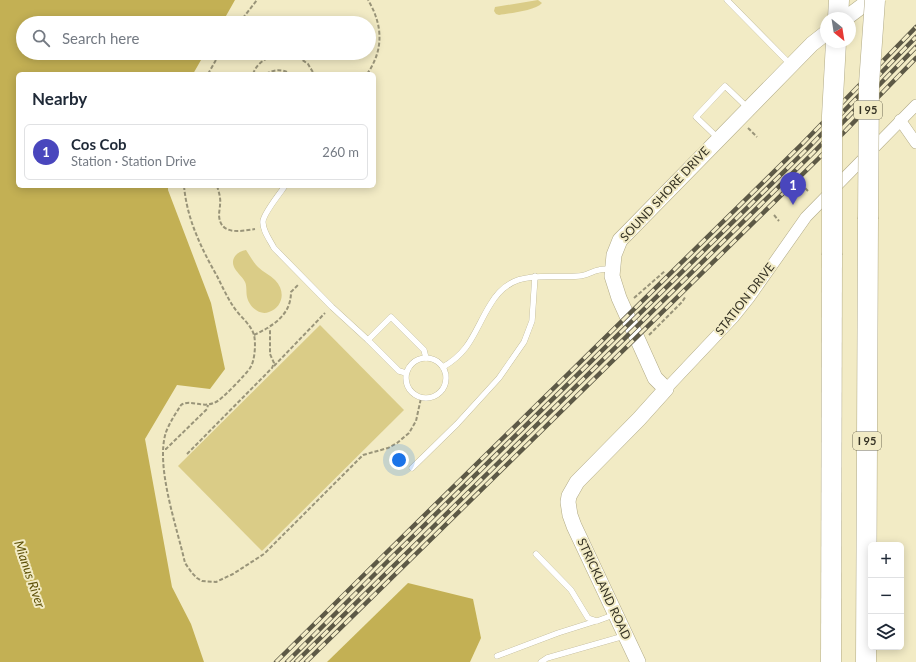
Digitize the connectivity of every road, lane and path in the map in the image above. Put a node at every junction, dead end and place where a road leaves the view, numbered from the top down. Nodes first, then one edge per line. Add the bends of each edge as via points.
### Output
1 (257, 0) edge
2 (368, 0) edge
3 (727, 0) edge
4 (839, 0) edge
5 (870, 0) edge
6 (875, 0) edge
7 (838, 12) edge
8 (854, 12) edge
9 (244, 16) edge
10 (820, 38) edge
11 (836, 48) edge
12 (376, 57) edge
13 (216, 60) edge
14 (264, 60) edge
15 (303, 60) edge
16 (375, 60) edge
17 (791, 65) junction
18 (209, 72) edge
19 (253, 72) edge
20 (269, 72) edge
21 (286, 72) edge
22 (313, 72) edge
23 (368, 72) edge
24 (916, 105) edge
25 (748, 108) junction
26 (900, 120) junction
27 (744, 124) dead end
28 (756, 137) dead end
29 (718, 138) junction
30 (916, 143) edge
31 (801, 184) dead end
32 (184, 188) edge
33 (217, 188) edge
34 (284, 188) edge
35 (808, 192) dead end
36 (774, 215) dead end
37 (779, 221) dead end
38 (264, 228) junction
39 (612, 269) junction
40 (665, 271) dead end
41 (536, 276) junction
42 (304, 279) junction
43 (636, 296) dead end
44 (686, 296) dead end
45 (332, 306) junction
46 (268, 328) junction
47 (254, 335) junction
48 (650, 335) dead end
49 (368, 340) junction
50 (426, 358) junction
51 (274, 366) junction
52 (443, 367) junction
53 (406, 373) junction
54 (666, 389) junction
55 (421, 398) junction
56 (208, 405) junction
57 (164, 448) junction
58 (187, 454) dead end
59 (412, 468) dead end
60 (570, 515) joint
61 (536, 554) dead end
62 (616, 614) junction
63 (597, 621) junction
64 (626, 635) junction
65 (497, 656) dead end
66 (541, 662) edge
67 (638, 662) edge
68 (831, 662) edge
69 (866, 662) edge

1 - 9 path
2 - 12 path via 375,12 380,30
3 - 17 lane
4 - 7 highway
5 - 8 main road
6 - 69 highway, I 95, bridge via 869,84
10 - 17 main road, SOUND SHORE DRIVE
11 - 68 highway, bridge via 832,116
13 - 18 path
14 - 19 path
15 - 22 path
16 - 23 path
17 - 25 main road, SOUND SHORE DRIVE
20 - 21 path
24 - 26 street, STATION DRIVE
25 - 29 main road, SOUND SHORE DRIVE
25 - 29 lane via 725,86 696,117
26 - 30 street
26 - 54 street, STATION DRIVE via 806,217 733,318
27 - 28 path
29 - 39 main road, SOUND SHORE DRIVE via 624,235 616,250
31 - 35 path
32 - 47 path via 200,245 232,305
33 - 38 path via 219,215 224,226 229,230 241,232
34 - 38 lane via 263,221
36 - 37 path
38 - 42 lane via 274,248
39 - 41 lane via 599,270 585,276
39 - 54 main road, SOUND SHORE DRIVE via 616,290 655,378
40 - 43 path
41 - 52 lane via 518,280 498,294 465,350
41 - 59 lane via 532,321 524,342 499,378
42 - 45 lane
42 - 46 path via 291,292 286,312
44 - 48 path
45 - 49 lane
45 - 51 path
46 - 47 path
46 - 51 path via 270,354
47 - 56 path via 250,368 220,399
49 - 50 lane via 391,317 424,350
49 - 53 lane via 399,371
50 - 52 lane via 434,359
50 - 53 lane via 420,358 411,364
51 - 58 path
52 - 55 lane via 446,379 442,390 433,397
53 - 55 lane via 408,388
54 - 60 main road, STATION DRIVE via 577,482 568,502
55 - 57 path via 413,428 402,439 380,451 363,455 264,554 216,582 197,578 185,563 166,485
56 - 57 path via 207,409 166,449
56 - 57 path via 190,402 181,405 166,433
60 - 62 main road, STRICKLAND ROAD
61 - 63 lane via 571,590 588,618
62 - 63 lane
62 - 64 main road, STRICKLAND ROAD
63 - 65 lane
64 - 66 lane
64 - 67 main road, STRICKLAND ROAD

